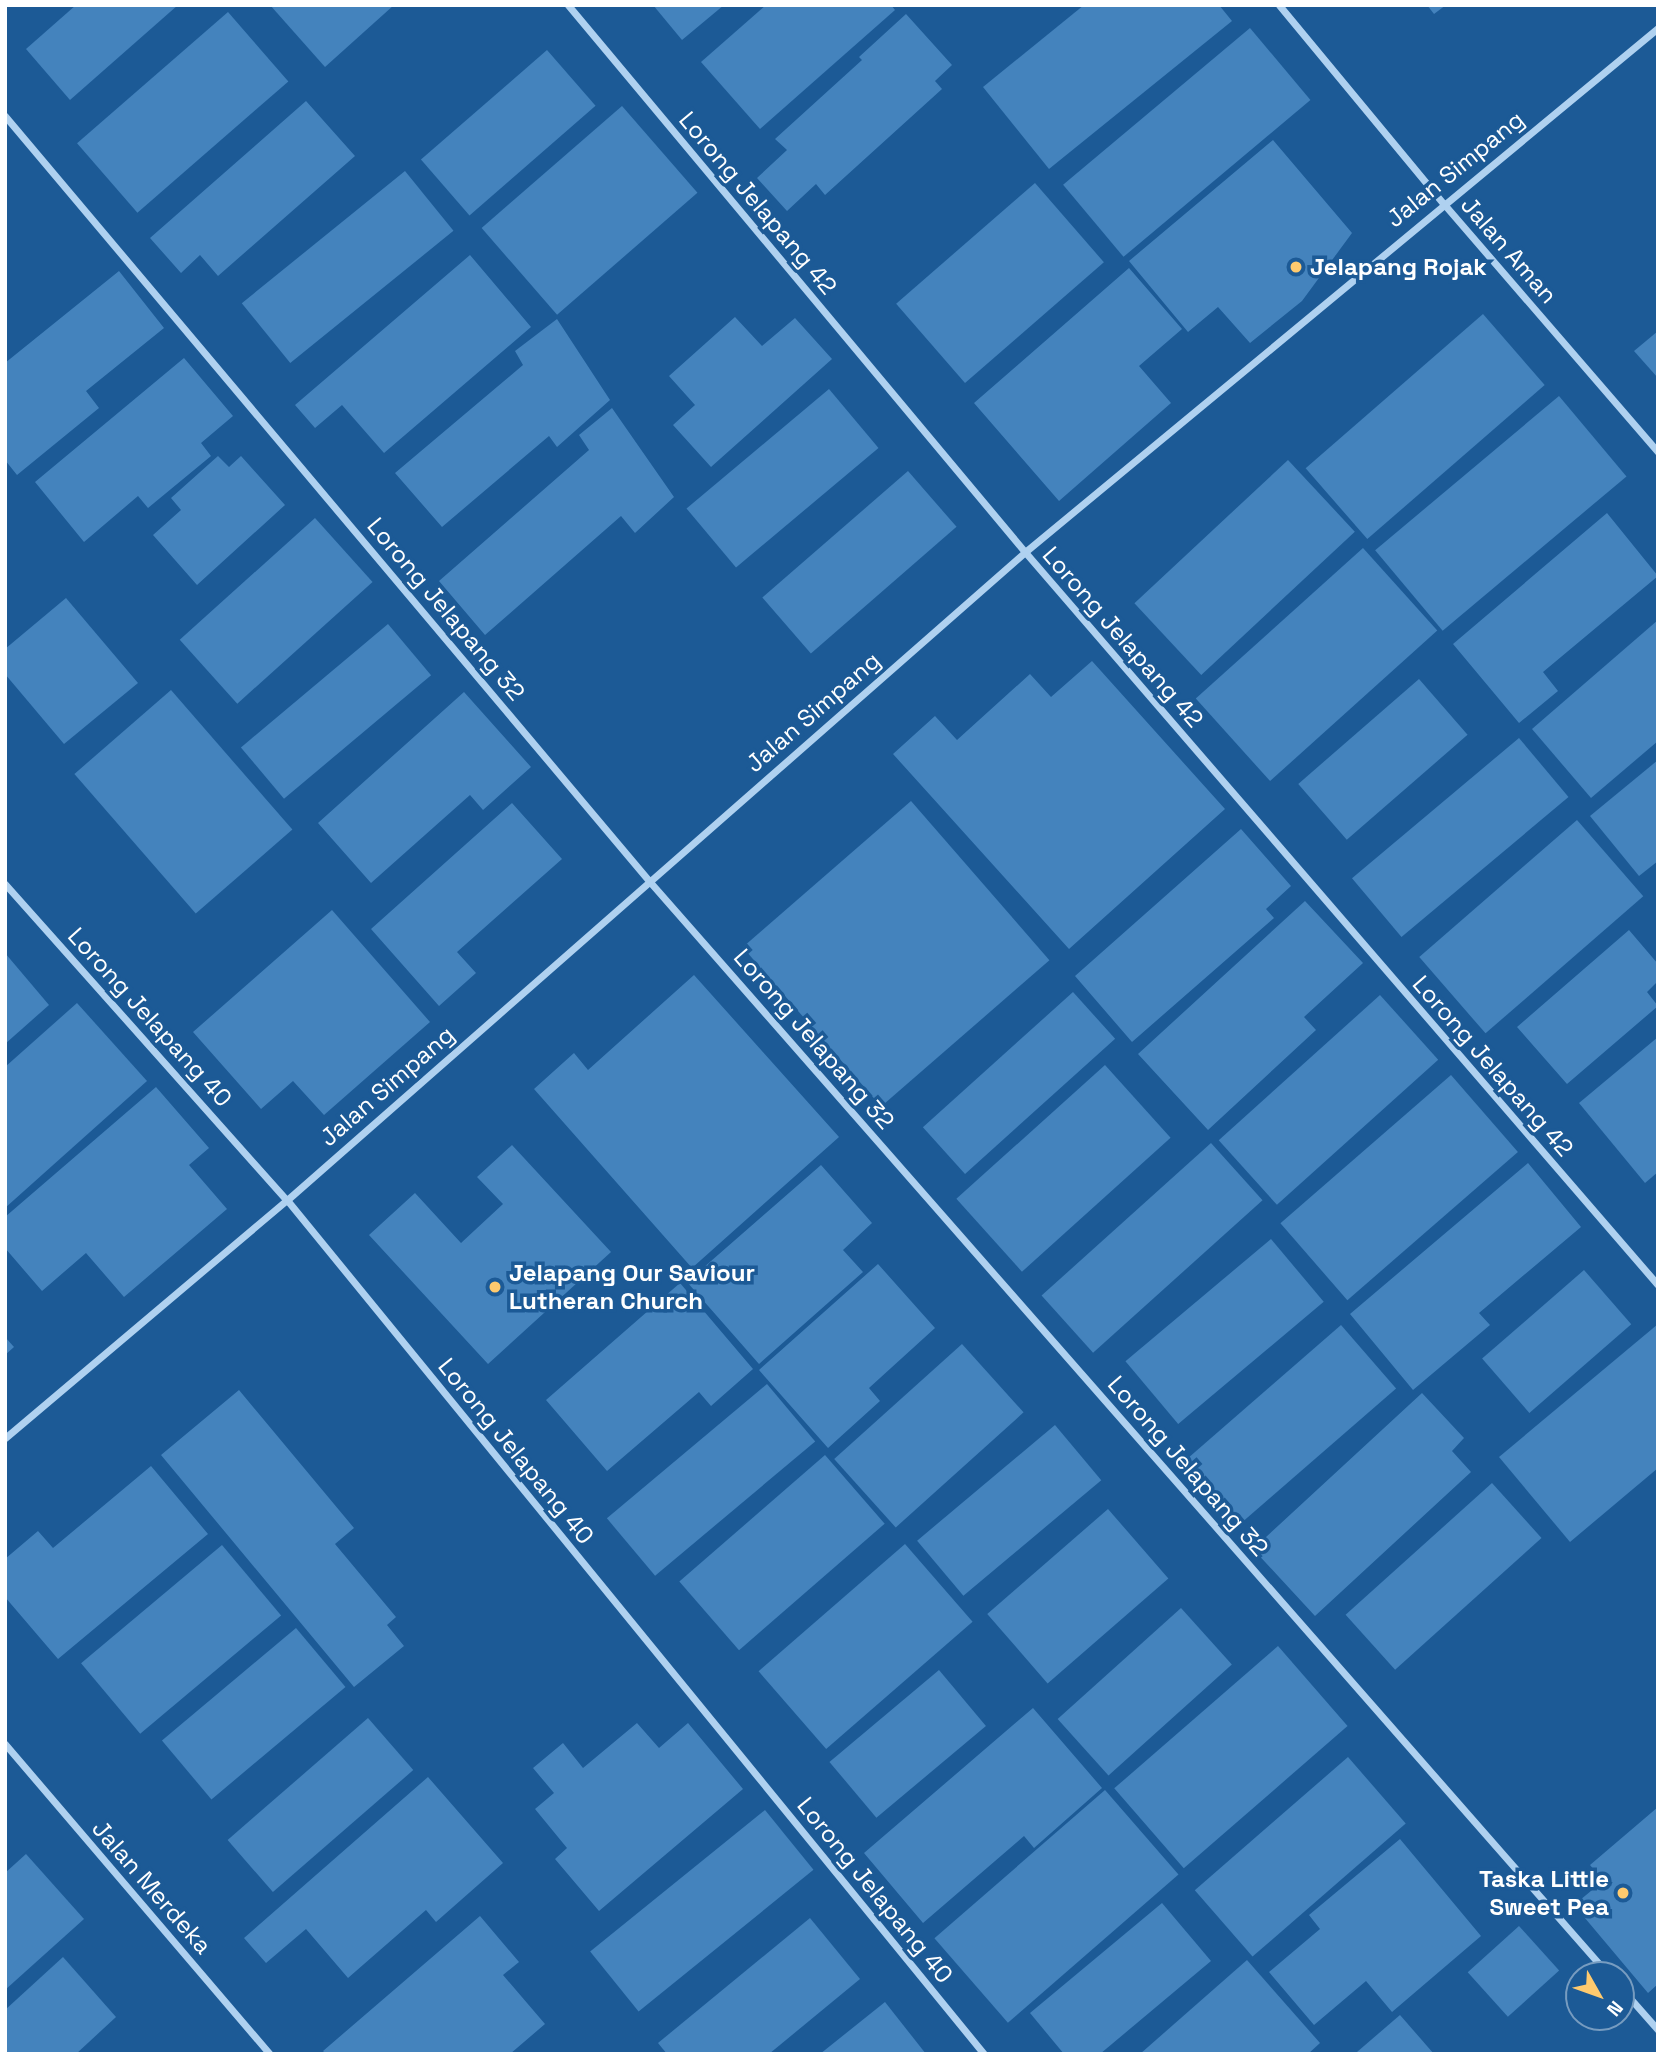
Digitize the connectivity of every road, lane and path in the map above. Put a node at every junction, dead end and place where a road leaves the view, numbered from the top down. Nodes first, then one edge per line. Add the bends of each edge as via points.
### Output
1 (568, 5) edge
2 (1279, 5) edge
3 (1658, 28) edge
4 (5, 116) edge
5 (1443, 203) junction
6 (1658, 452) edge
7 (1024, 552) junction
8 (650, 882) junction
9 (5, 884) edge
10 (287, 1200) junction
11 (1658, 1285) edge
12 (5, 1438) edge
13 (5, 1744) edge
14 (1597, 1961) edge
15 (1635, 2004) edge
16 (1658, 2030) edge
17 (270, 2054) edge
18 (984, 2054) edge

1 - 7 street, Lorong Jelapang 42
2 - 5 street, Jalan Aman
3 - 5 street, Jalan Simpang
4 - 8 street, Lorong Jelapang 32
5 - 6 street, Jalan Aman
5 - 7 street, Jalan Simpang
7 - 8 street, Jalan Simpang
7 - 11 street, Lorong Jelapang 42
8 - 10 street, Jalan Simpang
8 - 14 street, Lorong Jelapang 32
9 - 10 street, Lorong Jelapang 40
10 - 12 street, Jalan Simpang
10 - 18 street, Lorong Jelapang 40
13 - 17 street, Jalan Merdeka
15 - 16 street

